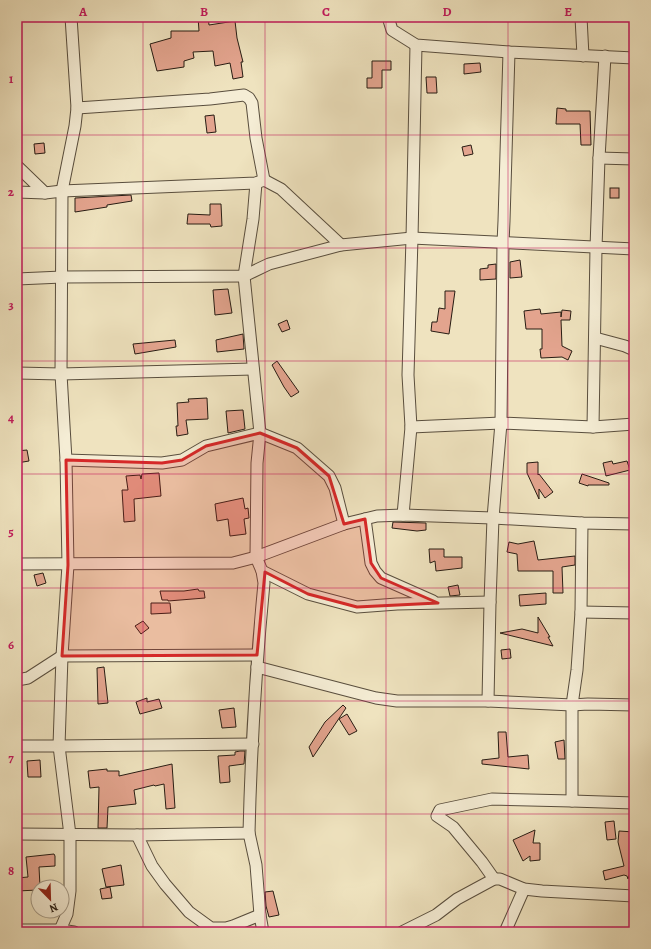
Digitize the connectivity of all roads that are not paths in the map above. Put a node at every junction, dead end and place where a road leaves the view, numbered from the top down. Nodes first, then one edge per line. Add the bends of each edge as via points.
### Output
1 (71, 17) edge
2 (388, 17) edge
3 (581, 17) edge
4 (416, 45) junction
5 (509, 52) junction
6 (583, 56) junction
7 (605, 56) junction
8 (634, 58) edge
9 (77, 108) junction
10 (599, 158) junction
11 (634, 159) edge
12 (17, 166) edge
13 (260, 182) junction
14 (62, 191) junction
15 (17, 192) edge
16 (45, 193) junction
17 (412, 238) junction
18 (503, 243) junction
19 (341, 245) junction
20 (596, 248) junction
21 (634, 249) edge
22 (244, 276) junction
23 (62, 277) junction
24 (17, 280) edge
25 (594, 338) junction
26 (634, 350) edge
27 (253, 369) junction
28 (17, 373) edge
29 (61, 374) junction
30 (501, 423) junction
31 (634, 424) edge
32 (412, 427) junction
33 (593, 427) junction
34 (260, 433) junction
35 (66, 460) junction
36 (403, 515) junction
37 (493, 518) junction
38 (365, 519) junction
39 (582, 523) junction
40 (344, 524) junction
41 (634, 524) edge
42 (256, 557) junction
43 (17, 564) edge
44 (68, 565) junction
45 (262, 571) junction
46 (490, 602) junction
47 (438, 603) junction
48 (581, 612) junction
49 (634, 613) edge
50 (257, 655) junction
51 (62, 656) junction
52 (257, 667) junction
53 (17, 680) edge
54 (488, 701) junction
55 (572, 705) junction
56 (634, 705) edge
57 (253, 744) junction
58 (17, 746) edge
59 (59, 746) junction
60 (572, 802) junction
61 (634, 803) edge
62 (249, 833) junction
63 (17, 834) edge
64 (70, 835) junction
65 (137, 835) junction
66 (494, 879) junction
67 (524, 889) junction
68 (634, 896) edge
69 (260, 915) junction
70 (17, 930) edge
71 (226, 930) edge
72 (61, 931) edge
73 (74, 932) edge
74 (263, 932) edge
75 (402, 932) edge
76 (505, 932) edge

1 - 9 street
2 - 4 street via 392,30
3 - 6 street
4 - 5 street
4 - 17 street
5 - 6 street
5 - 18 street
6 - 7 street
7 - 8 street
7 - 10 street
9 - 13 street via 244,95 252,103
9 - 14 street
10 - 11 street
10 - 20 street
12 - 16 street
13 - 14 street
13 - 19 street via 281,189
13 - 22 street
14 - 16 street
14 - 23 street
15 - 16 street
17 - 18 street
17 - 19 street
17 - 32 street via 408,375
18 - 20 street
18 - 30 street
19 - 22 street via 269,264
20 - 21 street
20 - 25 street
22 - 23 street
22 - 27 street
23 - 24 street
23 - 29 street
25 - 26 street
25 - 33 street
27 - 29 street
27 - 34 street
28 - 29 street
29 - 35 street
30 - 32 street
30 - 33 street
30 - 37 street
31 - 33 street
32 - 36 street
34 - 35 street via 206,446 182,460 162,463
34 - 40 street via 297,448 329,476 335,488
34 - 42 street via 256,463
35 - 44 street
36 - 37 street
36 - 38 street
37 - 39 street
37 - 46 street
38 - 40 street
38 - 47 street via 371,563 378,575
39 - 41 street
39 - 48 street
40 - 42 street
42 - 44 street via 233,563
42 - 45 street
43 - 44 street
44 - 51 street
45 - 47 street via 308,594 357,607
45 - 50 street via 264,583
46 - 47 street
46 - 54 street
48 - 49 street
48 - 55 street
50 - 51 street
50 - 52 street
51 - 53 street via 28,678
51 - 59 street
52 - 54 street via 376,698 397,701
52 - 57 street
54 - 55 street
55 - 56 street
55 - 60 street
57 - 59 street
57 - 62 street
58 - 59 street
59 - 64 street
60 - 61 street
60 - 66 street via 492,799 440,810 437,816 453,827
62 - 65 street
62 - 69 street via 256,865
63 - 64 street
64 - 65 street
64 - 72 street via 70,891 67,914
65 - 71 street via 152,866 189,912 211,928
66 - 67 street
66 - 75 street via 457,899 436,915
67 - 68 street
67 - 76 street
69 - 71 street
69 - 74 street
70 - 72 street
72 - 73 street

